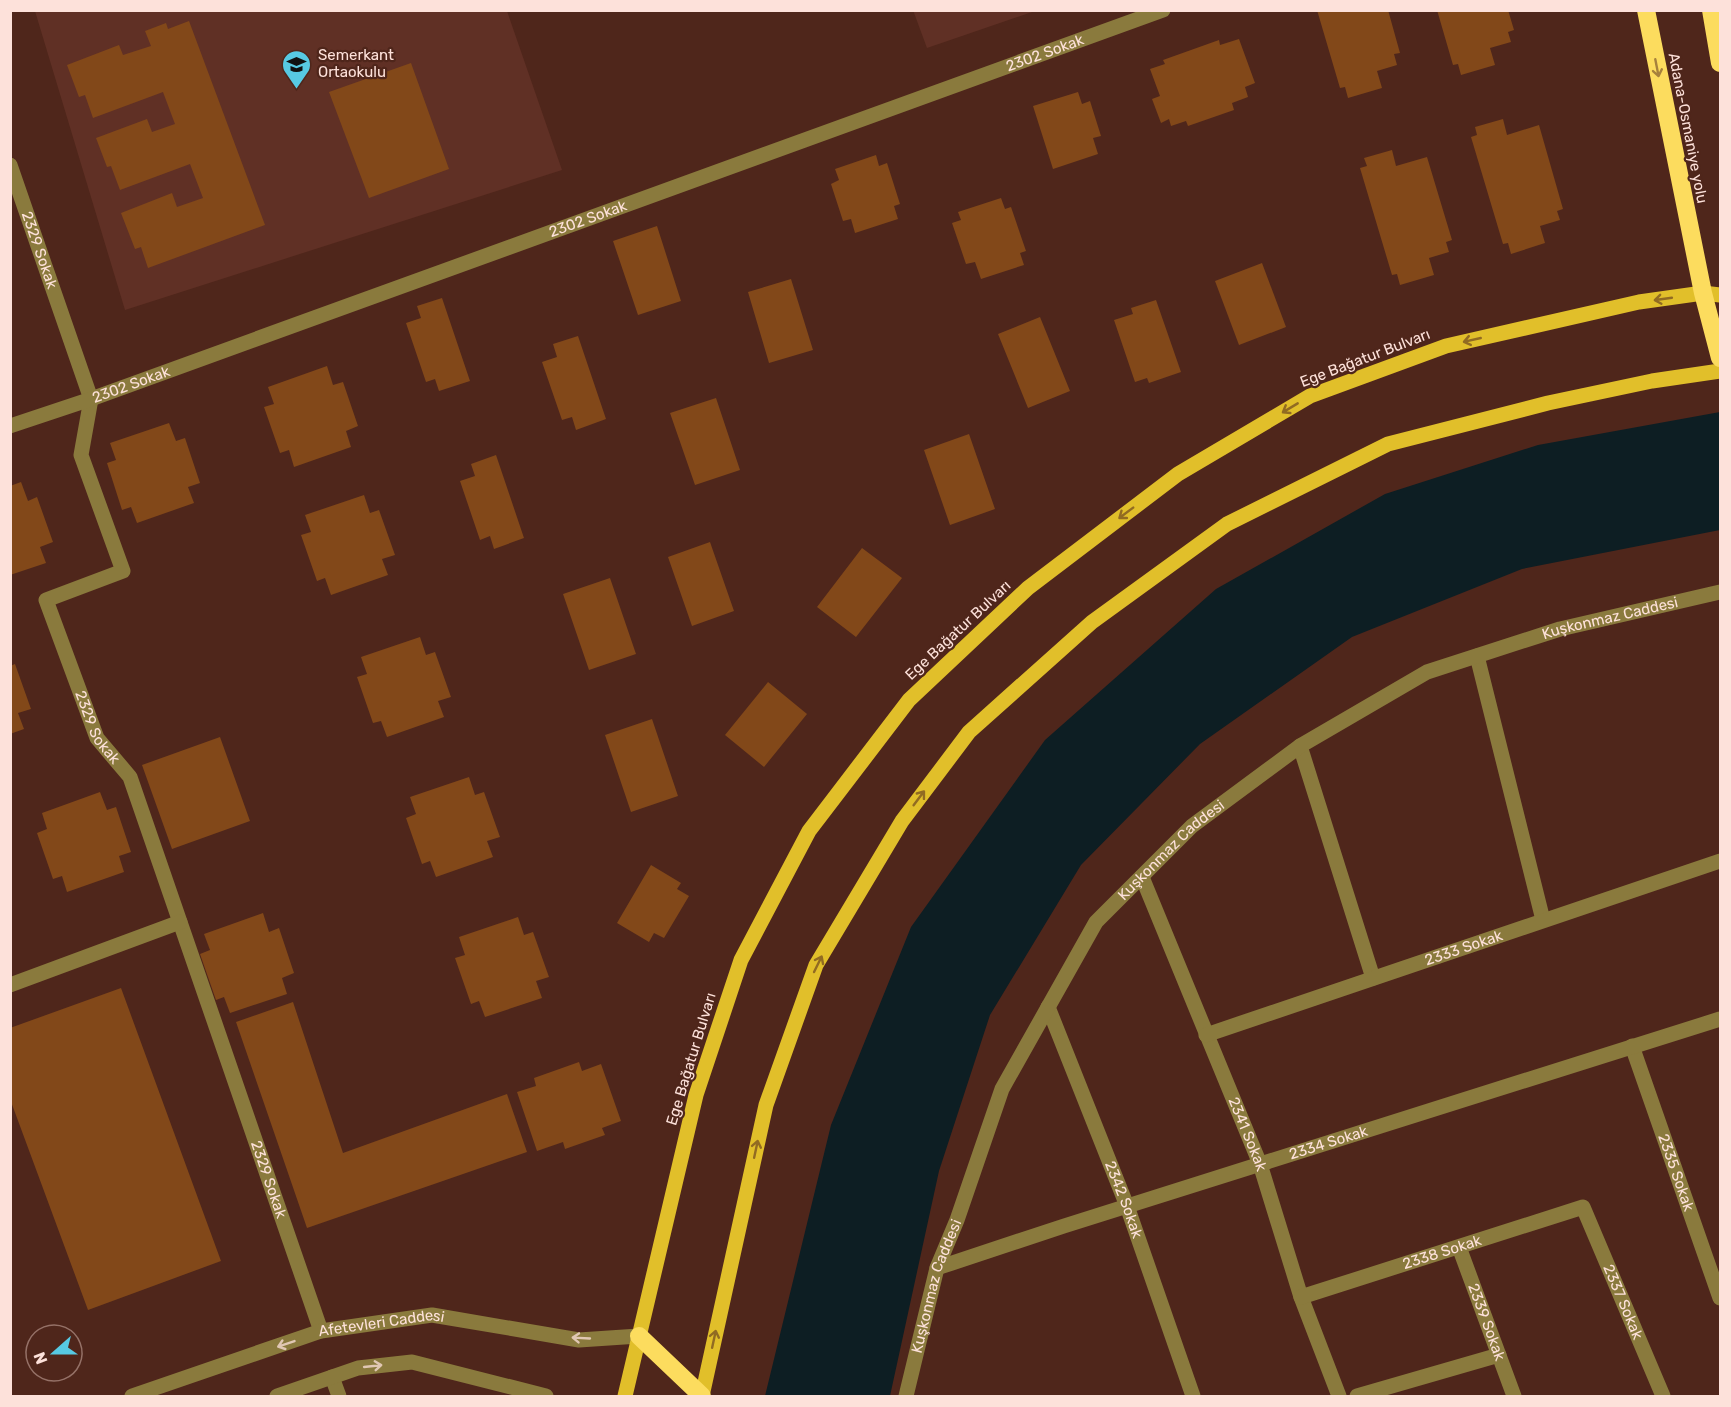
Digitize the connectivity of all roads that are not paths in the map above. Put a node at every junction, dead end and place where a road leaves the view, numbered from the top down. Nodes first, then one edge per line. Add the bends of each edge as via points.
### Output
1 (1163, 10) edge
2 (1646, 10) edge
3 (1711, 10) edge
4 (1720, 63) edge
5 (10, 165) edge
6 (1712, 294) edge
7 (1720, 358) edge
8 (1720, 371) edge
9 (92, 399) junction
10 (10, 426) edge
11 (1720, 592) edge
12 (1477, 656) junction
13 (1300, 746) junction
14 (1720, 861) edge
15 (1142, 877) junction
16 (1543, 920) junction
17 (180, 922) junction
18 (1373, 978) junction
19 (10, 985) edge
20 (1048, 1006) junction
21 (1720, 1019) edge
22 (1206, 1035) junction
23 (1632, 1046) junction
24 (1260, 1164) junction
25 (1127, 1206) junction
26 (1583, 1208) joint
27 (1459, 1247) junction
28 (937, 1268) junction
29 (1301, 1297) junction
30 (1720, 1298) edge
31 (321, 1331) junction
32 (639, 1336) junction
33 (1499, 1355) junction
34 (332, 1377) junction
35 (132, 1396) edge
36 (277, 1396) edge
37 (339, 1396) edge
38 (546, 1396) edge
39 (625, 1396) edge
40 (702, 1396) edge
41 (906, 1396) edge
42 (1190, 1396) edge
43 (1339, 1396) edge
44 (1357, 1396) edge
45 (1514, 1396) edge
46 (1663, 1396) edge

1 - 9 street, 2302 Sokak
2 -> 6 highway, Adana-Osmaniye yolu
3 - 4 highway
5 - 9 street, 2329 Sokak
6 - 7 highway, Adana-Osmaniye yolu
6 -> 32 main road, Ege Bağatur Bulvarı via 1639,302 1446,346 1310,396 1178,474 1028,588 909,700 809,831 741,960 696,1095
40 -> 8 main road via 766,1105 816,965 902,821 969,732 1092,622 1227,524 1388,444 1560,401
9 - 10 street, 2302 Sokak
9 - 17 street, 2329 Sokak via 81,455 123,571 46,600 96,738 130,777
11 - 12 street, Kuşkonmaz Caddesi via 1560,629
12 - 13 street, Kuşkonmaz Caddesi via 1427,672
12 - 16 street
13 - 15 street, Kuşkonmaz Caddesi via 1192,826
13 - 18 street
14 - 16 street, 2333 Sokak
15 - 20 street, Kuşkonmaz Caddesi via 1096,922
15 - 22 street, 2341 Sokak
16 - 18 street, 2333 Sokak
17 - 19 street
17 - 31 street, 2329 Sokak
18 - 22 street, 2333 Sokak
20 - 25 street, 2342 Sokak
20 - 28 street, Kuşkonmaz Caddesi via 1002,1089
21 - 23 street, 2334 Sokak
22 - 24 street, 2341 Sokak
23 - 24 street, 2334 Sokak
23 - 30 street, 2335 Sokak
24 - 25 street, 2334 Sokak
24 - 29 street, 2341 Sokak
25 - 28 street, 2334 Sokak
25 - 42 street, 2342 Sokak
26 - 27 street, 2338 Sokak
26 - 46 street, 2337 Sokak
27 - 29 street, 2338 Sokak
27 - 33 street, 2339 Sokak
28 - 41 street, Kuşkonmaz Caddesi
29 - 43 street, 2341 Sokak
32 -> 31 street, Afetevleri Caddesi via 579,1340 432,1316
31 -> 35 street, Afetevleri Caddesi
32 - 39 main road, Ege Bağatur Bulvarı
32 - 40 highway
33 - 44 street
33 - 45 street, 2339 Sokak
34 - 36 street
34 - 37 street
34 -> 38 street via 358,1368 412,1362

